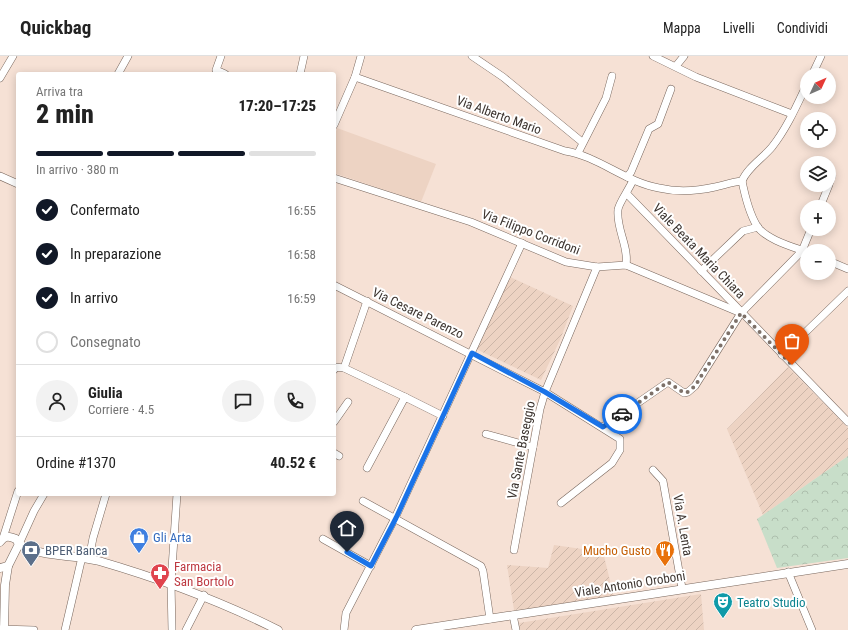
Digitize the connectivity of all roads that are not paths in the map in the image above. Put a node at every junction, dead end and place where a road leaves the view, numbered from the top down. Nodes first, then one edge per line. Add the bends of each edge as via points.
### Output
1 (13, 56) edge
2 (128, 56) edge
3 (221, 56) edge
4 (304, 56) edge
5 (361, 56) edge
6 (472, 56) edge
7 (653, 56) edge
8 (684, 56) edge
9 (821, 56) edge
10 (676, 66) junction
11 (815, 68) edge
12 (119, 72) edge
13 (220, 72) edge
14 (300, 72) edge
15 (355, 76) junction
16 (612, 76) dead end
17 (0, 78) edge
18 (671, 89) dead end
19 (800, 98) edge
20 (792, 114) junction
21 (336, 120) edge
22 (582, 142) junction
23 (578, 153) junction
24 (0, 176) edge
25 (630, 178) junction
26 (336, 179) edge
27 (742, 181) junction
28 (16, 183) edge
29 (627, 194) junction
30 (758, 228) junction
31 (522, 243) junction
32 (800, 249) edge
33 (800, 256) edge
34 (836, 264) edge
35 (626, 265) junction
36 (597, 268) junction
37 (848, 269) edge
38 (701, 271) junction
39 (336, 286) edge
40 (848, 291) edge
41 (367, 301) junction
42 (741, 313) junction
43 (472, 353) junction
44 (782, 355) junction
45 (336, 367) edge
46 (344, 368) junction
47 (545, 392) junction
48 (405, 397) junction
49 (348, 402) dead end
50 (443, 416) junction
51 (336, 419) edge
52 (848, 422) edge
53 (603, 427) junction
54 (486, 434) dead end
55 (533, 447) junction
56 (367, 468) dead end
57 (653, 470) dead end
58 (16, 496) edge
59 (43, 496) edge
60 (105, 496) edge
61 (177, 496) edge
62 (363, 501) dead end
63 (561, 504) dead end
64 (396, 518) junction
65 (323, 538) dead end
66 (2, 540) edge
67 (19, 544) junction
68 (514, 550) dead end
69 (29, 551) junction
70 (15, 553) junction
71 (86, 558) junction
72 (848, 564) edge
73 (8, 566) junction
74 (371, 566) junction
75 (0, 568) edge
76 (788, 572) junction
77 (171, 583) junction
78 (682, 588) junction
79 (204, 595) junction
80 (514, 615) junction
81 (490, 619) junction
82 (2, 629) edge
83 (34, 630) edge
84 (65, 630) edge
85 (172, 630) edge
86 (186, 630) edge
87 (278, 630) edge
88 (344, 630) edge
89 (416, 630) edge
90 (516, 630) edge
91 (812, 630) edge

1 - 17 street
2 - 12 street
3 - 13 street via 216,70
4 - 14 street
5 - 15 street
6 - 22 street via 503,77
7 - 10 street
8 - 10 street
9 - 11 street
10 - 20 street
15 - 21 street
15 - 23 street, Via Alberto Mario via 565,151
16 - 22 street via 606,98
18 - 25 street via 658,124 650,129
19 - 20 street
20 - 27 street via 773,146 744,175
22 - 23 street
23 - 25 street, Via Alberto Mario
24 - 28 street
25 - 27 street, Via Alberto Mario via 659,188 687,190
25 - 29 street
26 - 31 street, Via Filippo Corridoni via 471,222
27 - 30 street via 748,206
29 - 35 street via 618,209 619,227 626,249
29 - 38 street, Viale Beata Maria Chiara
30 - 32 street via 774,239
30 - 38 street via 744,231
31 - 36 street, Via Filippo Corridoni via 566,262
31 - 43 street
33 - 42 street
34 - 37 street
35 - 36 street, Via Filippo Corridoni
35 - 42 street, Via Filippo Corridoni
36 - 47 street, Via Sante Baseggio
38 - 42 street, Viale Beata Maria Chiara
39 - 41 street, Via Cesare Parenzo
40 - 44 street
41 - 43 street, Via Cesare Parenzo
41 - 46 street
42 - 44 street, Viale Beata Maria Chiara
42 - 53 street via 695,386 688,392 684,393 668,382
43 - 47 street, Via Cesare Parenzo
43 - 50 street
44 - 52 street, Viale Beata Maria Chiara
45 - 46 street
46 - 48 street
47 - 53 street, Via Cesare Parenzo
47 - 55 street, Via Sante Baseggio
48 - 50 street
48 - 56 street
49 - 51 street
50 - 64 street
53 - 63 street, Via Cesare Parenzo via 620,439 620,450 612,463
54 - 55 street
55 - 68 street, Via Sante Baseggio
57 - 78 street, Via A. Lenta via 663,481
58 - 66 street
59 - 67 street
60 - 71 street
61 - 77 street
62 - 64 street
64 - 74 street
64 - 81 street via 481,566
65 - 74 street
66 - 67 street via 8,536 16,539
67 - 69 street
67 - 70 street
69 - 70 street
69 - 71 street
70 - 73 street
71 - 77 street
71 - 84 street
72 - 76 street, Viale Antonio Oroboni
73 - 75 street
73 - 82 street
74 - 88 street via 346,613
76 - 78 street, Viale Antonio Oroboni
76 - 91 street
77 - 79 street
77 - 85 street
78 - 80 street, Viale Antonio Oroboni
79 - 86 street
79 - 87 street
80 - 81 street, Viale Antonio Oroboni
80 - 90 street
81 - 89 street, Viale Antonio Oroboni
82 - 83 street

